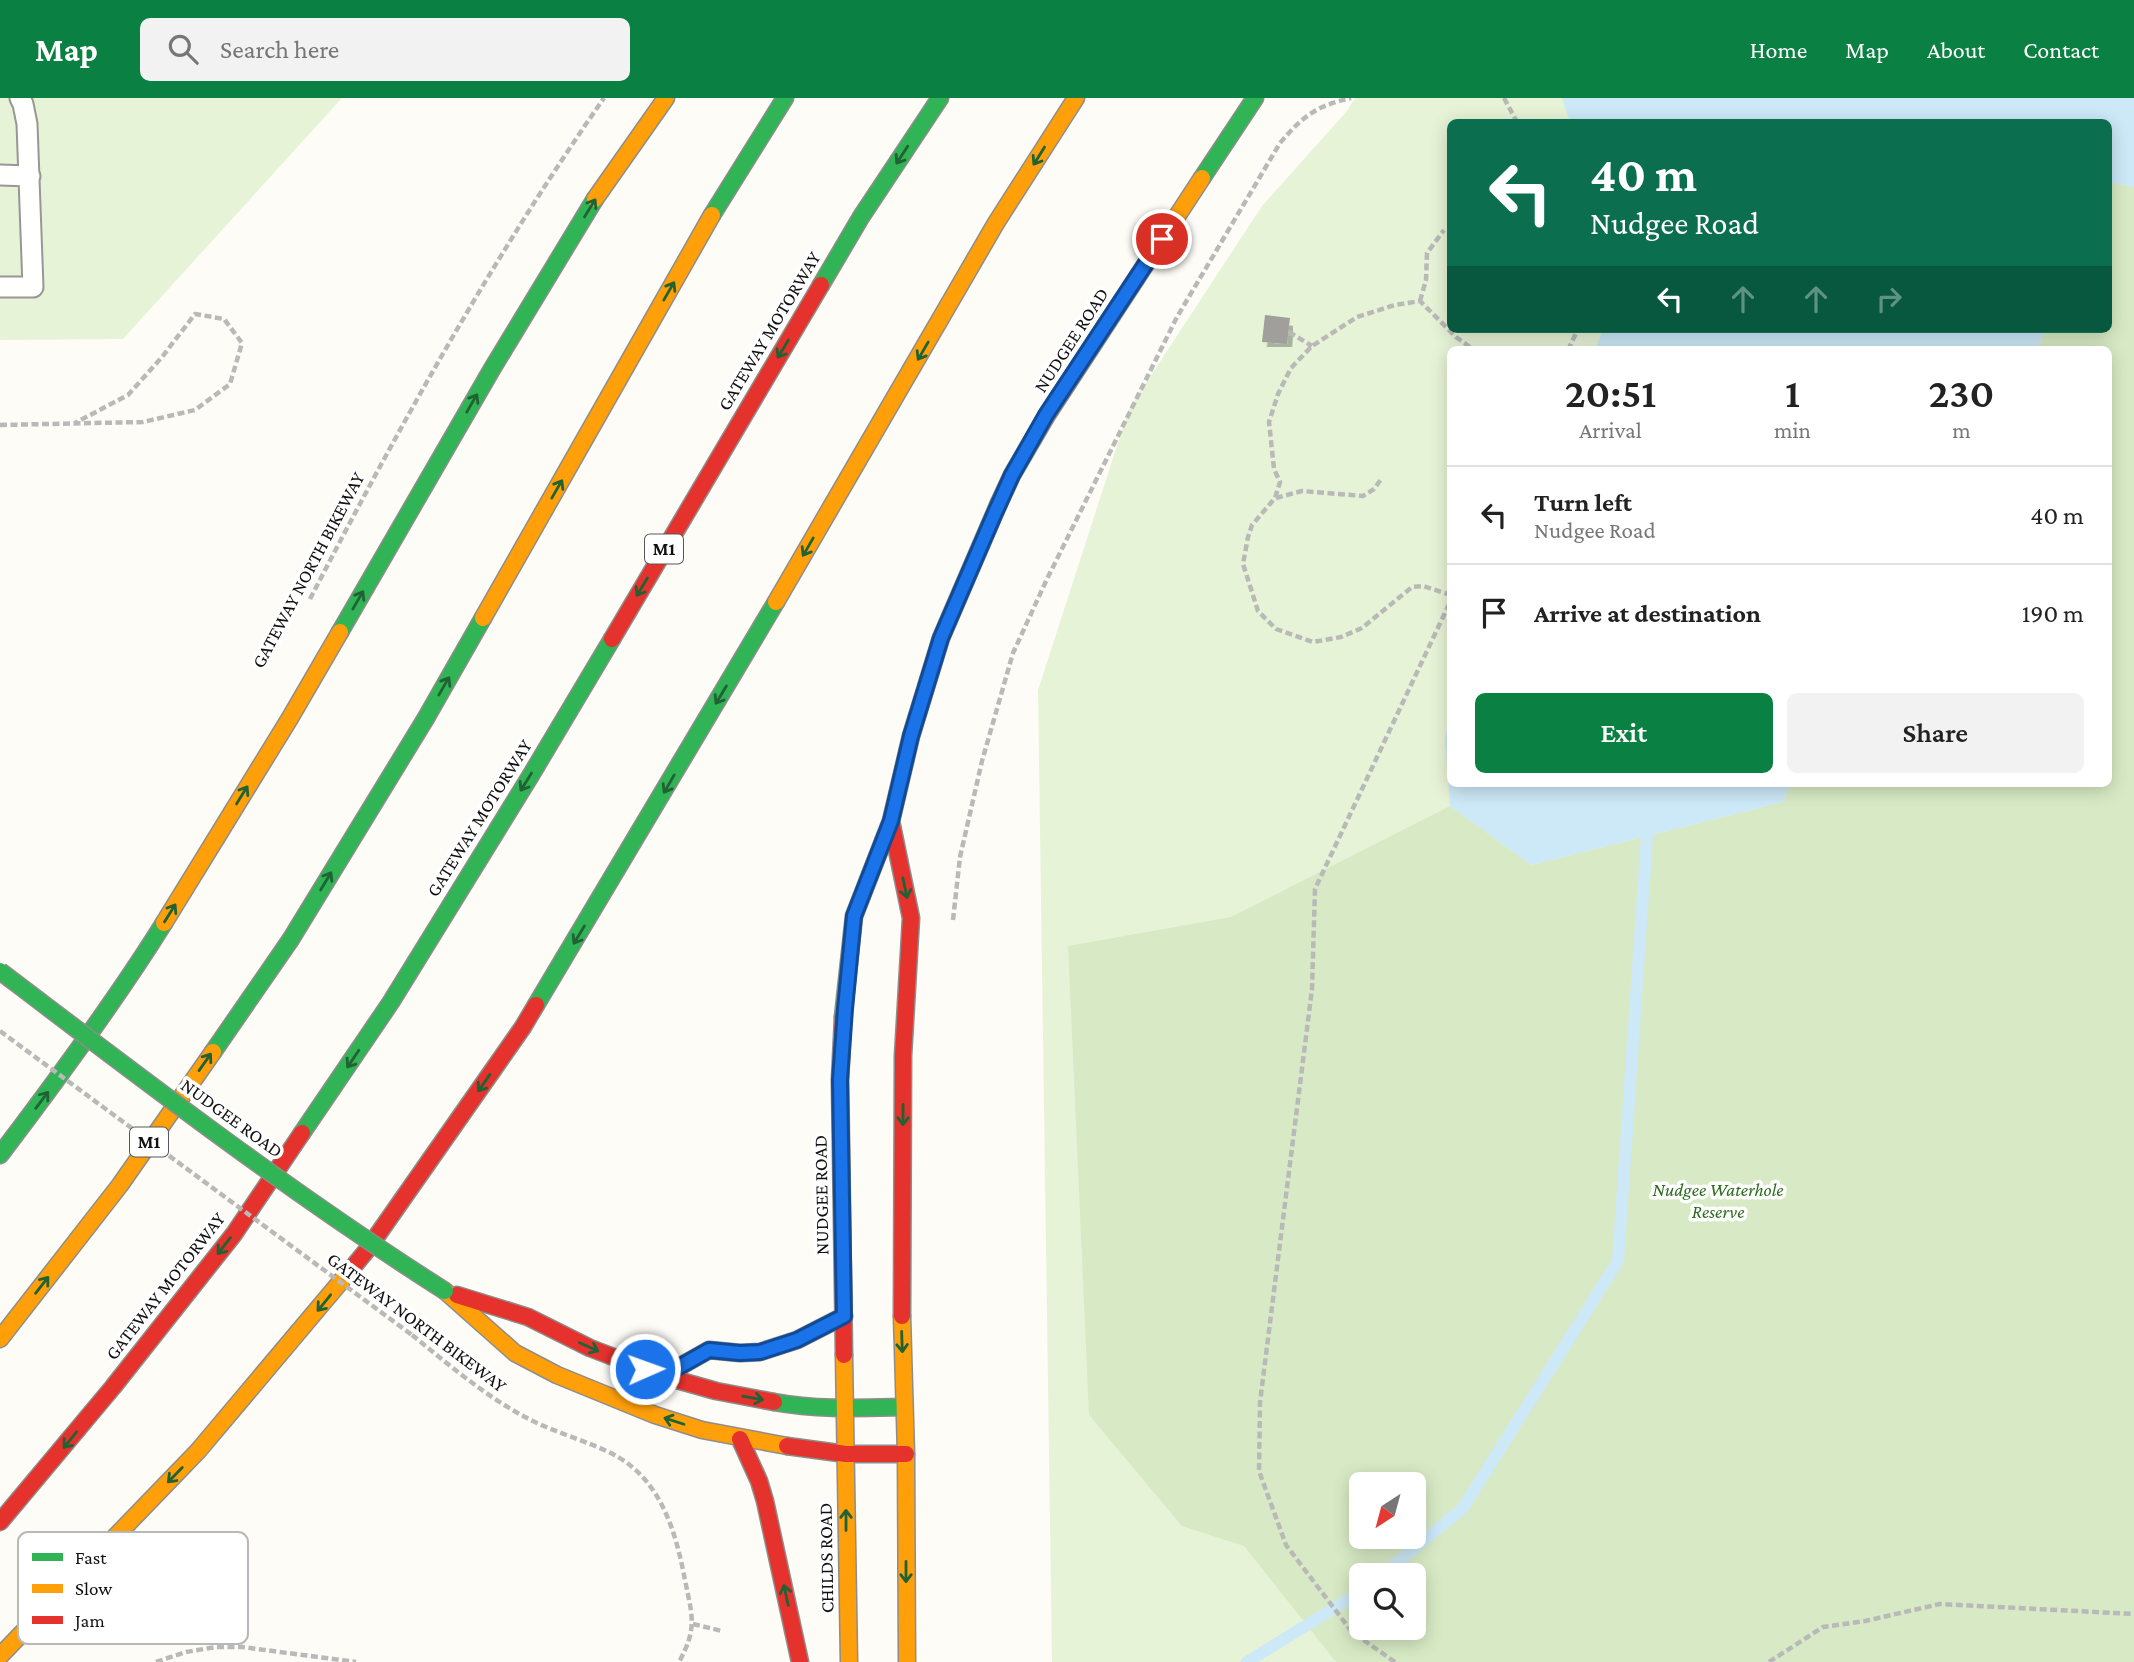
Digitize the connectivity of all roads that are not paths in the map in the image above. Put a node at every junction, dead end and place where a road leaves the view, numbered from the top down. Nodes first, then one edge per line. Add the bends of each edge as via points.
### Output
1 (666, 98) edge
2 (785, 98) edge
3 (940, 98) edge
4 (1076, 98) edge
5 (1255, 98) edge
6 (22, 101) edge
7 (0, 175) edge
8 (30, 176) junction
9 (0, 287) edge
10 (891, 821) junction
11 (0, 971) edge
12 (0, 1154) edge
13 (445, 1291) junction
14 (844, 1316) junction
15 (0, 1339) edge
16 (663, 1376) junction
17 (904, 1407) junction
18 (845, 1408) junction
19 (740, 1439) junction
20 (846, 1454) junction
21 (906, 1454) junction
22 (0, 1522) edge
23 (120, 1532) edge
24 (18, 1637) edge
25 (0, 1656) edge
26 (800, 1662) edge
27 (849, 1662) edge
28 (907, 1662) edge

12 -> 1 main road via 143,957 290,718 594,201
15 -> 2 main road, M1 via 120,1185 291,939 426,718 723,197
3 -> 22 main road, GATEWAY MOTORWAY / M1 via 861,217 531,775 391,1002 234,1234
4 -> 23 main road via 996,223 523,1027 367,1250 189,1460
5 - 10 main road, NUDGEE ROAD via 1046,415 1012,475 941,638
6 - 8 lane
7 - 8 lane
8 - 9 lane via 33,287
10 - 14 main road, NUDGEE ROAD via 854,916 846,995 840,1093
10 -> 17 main road, NUDGEE ROAD via 911,918 903,1056
11 - 13 main road, NUDGEE ROAD, bridge via 310,1201
13 -> 16 main road, NUDGEE ROAD via 528,1317 590,1348
19 -> 13 main road, NUDGEE ROAD via 655,1415 557,1375 515,1353
14 - 16 main road via 797,1340 760,1352 709,1350
14 - 18 main road, NUDGEE ROAD
16 -> 18 main road, NUDGEE ROAD via 797,1406
17 - 18 main road, NUDGEE ROAD
17 - 21 main road, NUDGEE ROAD
18 - 20 main road, NUDGEE ROAD
19 - 20 main road, NUDGEE ROAD
26 -> 19 main road via 765,1501
20 - 21 main road, NUDGEE ROAD
27 -> 20 main road, CHILDS ROAD
21 -> 28 main road
24 -> 25 main road

